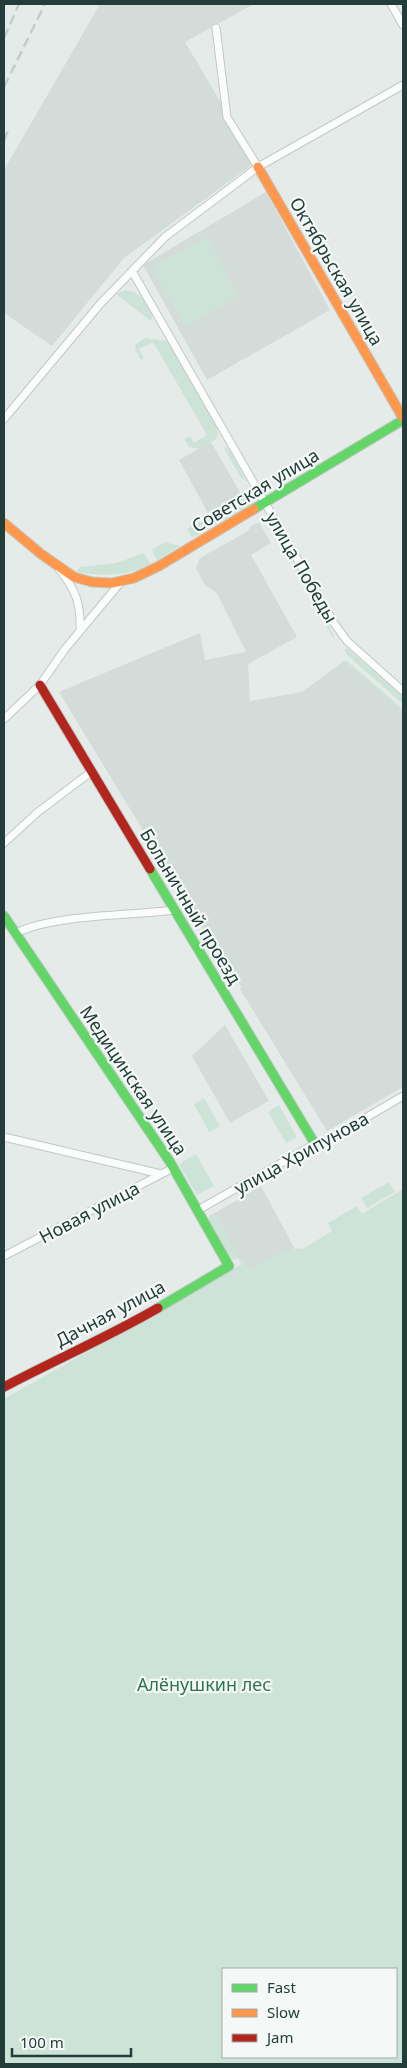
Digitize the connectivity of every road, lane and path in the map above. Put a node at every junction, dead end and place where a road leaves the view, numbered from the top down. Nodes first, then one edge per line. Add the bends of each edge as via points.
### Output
1 (391, 4) edge
2 (403, 25) edge
3 (216, 28) dead end
4 (403, 85) edge
5 (258, 167) junction
6 (132, 271) junction
7 (4, 419) edge
8 (403, 419) edge
9 (265, 503) junction
10 (4, 523) edge
11 (57, 567) junction
12 (120, 583) junction
13 (80, 631) junction
14 (40, 686) junction
15 (403, 691) edge
16 (4, 719) edge
17 (92, 772) junction
18 (4, 843) edge
19 (174, 910) junction
20 (4, 916) edge
21 (16, 934) junction
22 (403, 1096) edge
23 (4, 1137) edge
24 (315, 1144) junction
25 (174, 1168) junction
26 (161, 1174) junction
27 (198, 1210) junction
28 (4, 1256) edge
29 (229, 1266) joint
30 (4, 1387) edge

1 - 2 street
3 - 5 street via 227,117
4 - 5 street
5 - 6 street via 166,236
5 - 8 street, Октябрьская улица
6 - 7 street via 83,323
6 - 9 street, улица Победы
8 - 9 street, Советская улица
9 - 12 street, Советская улица via 148,573
9 - 15 street, улица Победы via 340,632
10 - 11 street, Советская улица
11 - 12 street, Советская улица via 72,577 91,583
11 - 13 street via 74,589
12 - 13 street
13 - 14 street
14 - 16 street
14 - 17 street, Больничный проезд
17 - 18 street via 38,812
17 - 19 street, Больничный проезд
19 - 21 street via 69,920 44,924
19 - 24 street, Больничный проезд
20 - 21 street, Медицинская улица
21 - 25 street, Медицинская улица
22 - 24 street, улица Хрипунова via 319,1145
23 - 26 street
24 - 27 street, улица Хрипунова
25 - 26 street, Новая улица
25 - 27 street, Медицинская улица
26 - 28 street, Новая улица
27 - 29 street, Медицинская улица
29 - 30 street, Дачная улица via 125,1327

